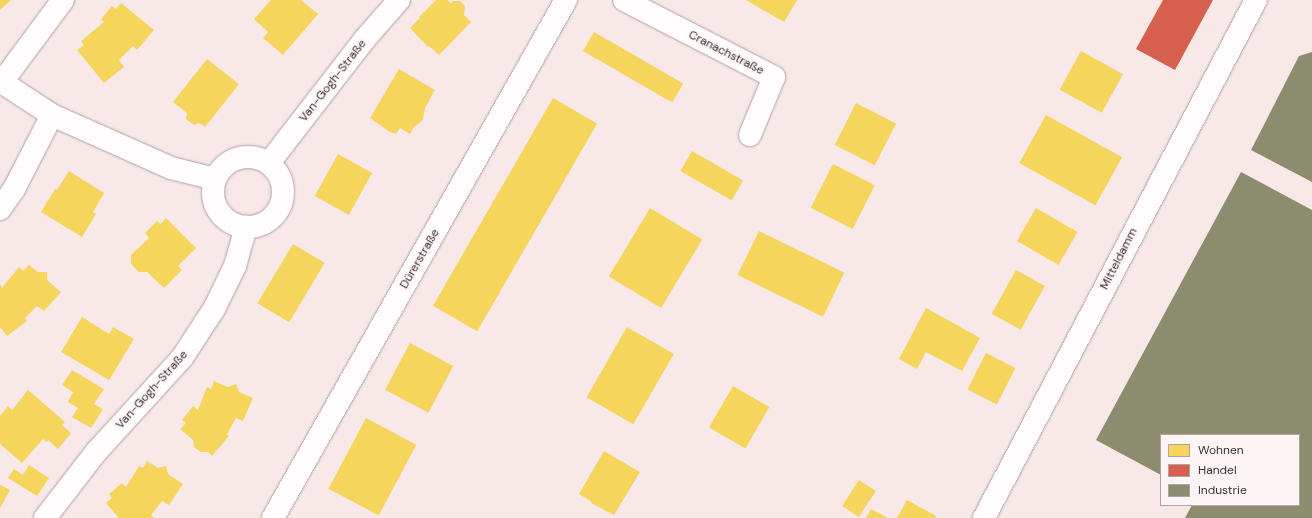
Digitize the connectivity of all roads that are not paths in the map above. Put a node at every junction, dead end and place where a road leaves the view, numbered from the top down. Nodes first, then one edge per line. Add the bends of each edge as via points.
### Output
1 (64, 0) edge
2 (399, 0) edge
3 (566, 0) edge
4 (624, 0) edge
5 (1256, 0) edge
6 (1, 82) edge
7 (52, 114) junction
8 (750, 135) dead end
9 (269, 163) junction
10 (215, 179) junction
11 (0, 209) edge
12 (246, 227) junction
13 (45, 518) edge
14 (273, 518) edge
15 (984, 518) edge

1 - 6 street
2 - 9 street, Van-Gogh-Straße via 364,40
3 - 14 street, Dürerstraße
4 - 8 street, Cranachstraße via 774,77
5 - 15 street, Mitteldamm
6 - 7 street
7 - 10 street via 171,168
7 - 11 street via 14,189
9 - 10 street via 254,157 238,158 224,165
9 - 12 street via 279,174 283,189 281,203 273,216 261,225
10 - 12 street via 212,192 215,205 222,216 233,224
12 - 13 street, Van-Gogh-Straße via 235,266 214,309 182,358 97,451

